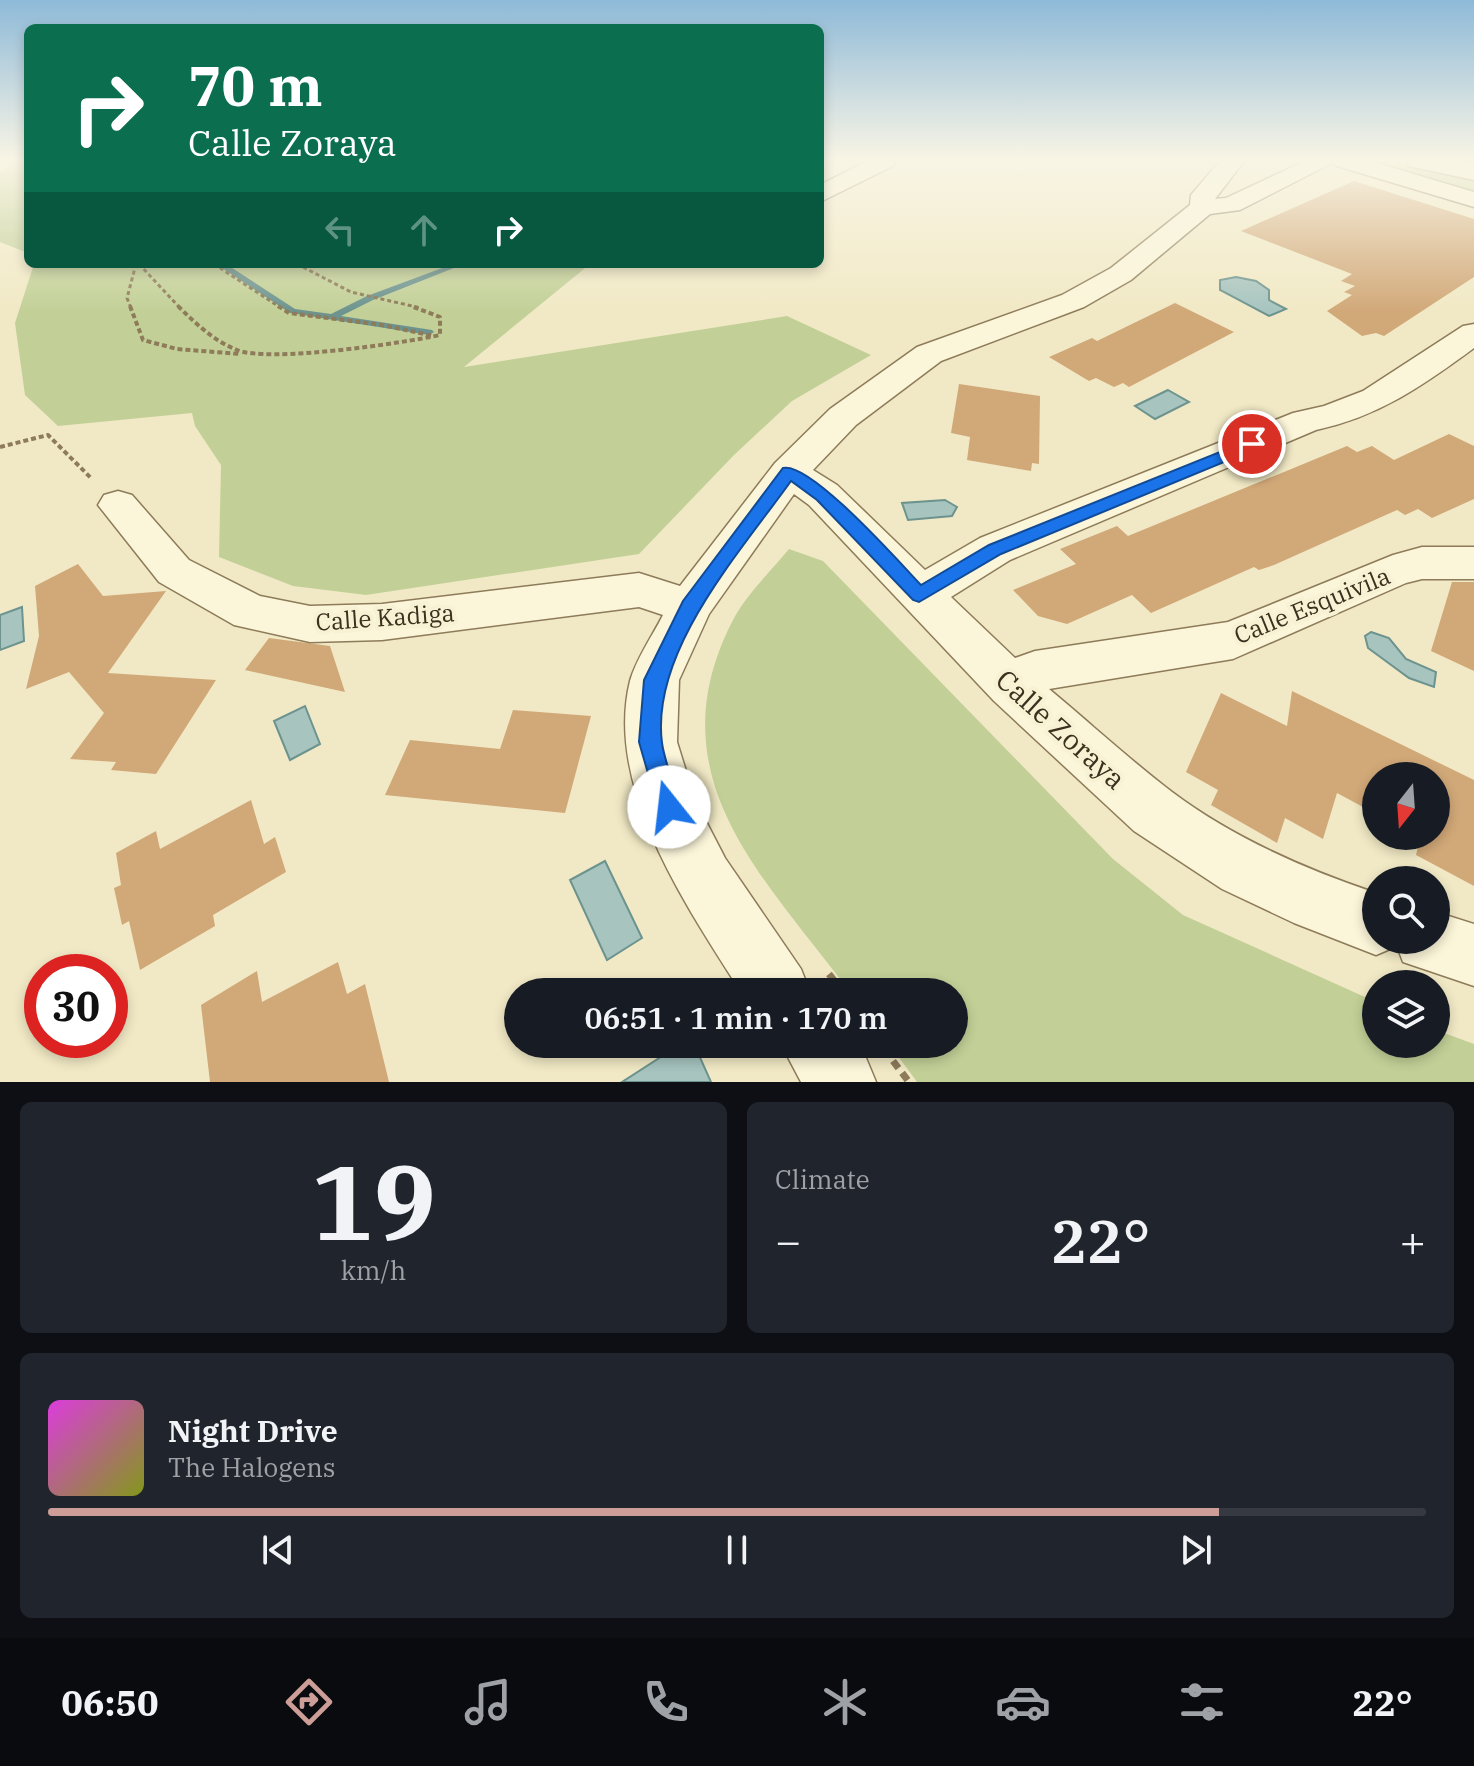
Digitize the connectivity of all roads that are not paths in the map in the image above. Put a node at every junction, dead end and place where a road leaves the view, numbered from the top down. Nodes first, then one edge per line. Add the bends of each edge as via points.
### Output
1 (1198, 211) edge
2 (1474, 333) edge
3 (789, 472) junction
4 (118, 505) road end
5 (1474, 563) edge
6 (919, 595) junction
7 (690, 606) junction
8 (1011, 686) junction
9 (1362, 919) edge
10 (1450, 948) edge
11 (1474, 955) edge
12 (769, 978) edge
13 (825, 1058) edge
14 (842, 1082) edge

1 - 3 street via 1121,274 1073,301 929,354 843,417
2 - 6 street via 1394,391 1335,417 1306,421 995,549
3 - 6 street, Calle Zoraya via 823,495
3 - 7 street
4 - 7 street, Calle Kadiga via 174,571 250,612 310,624 382,622 639,590
5 - 8 street, Calle Esquivila via 1422,563 1233,640 1035,671
6 - 8 street, Calle Zoraya
7 - 12 street via 655,680 651,742 669,807 704,879
8 - 9 street, Calle Zoraya via 1154,812 1243,868
10 - 11 street
13 - 14 street

